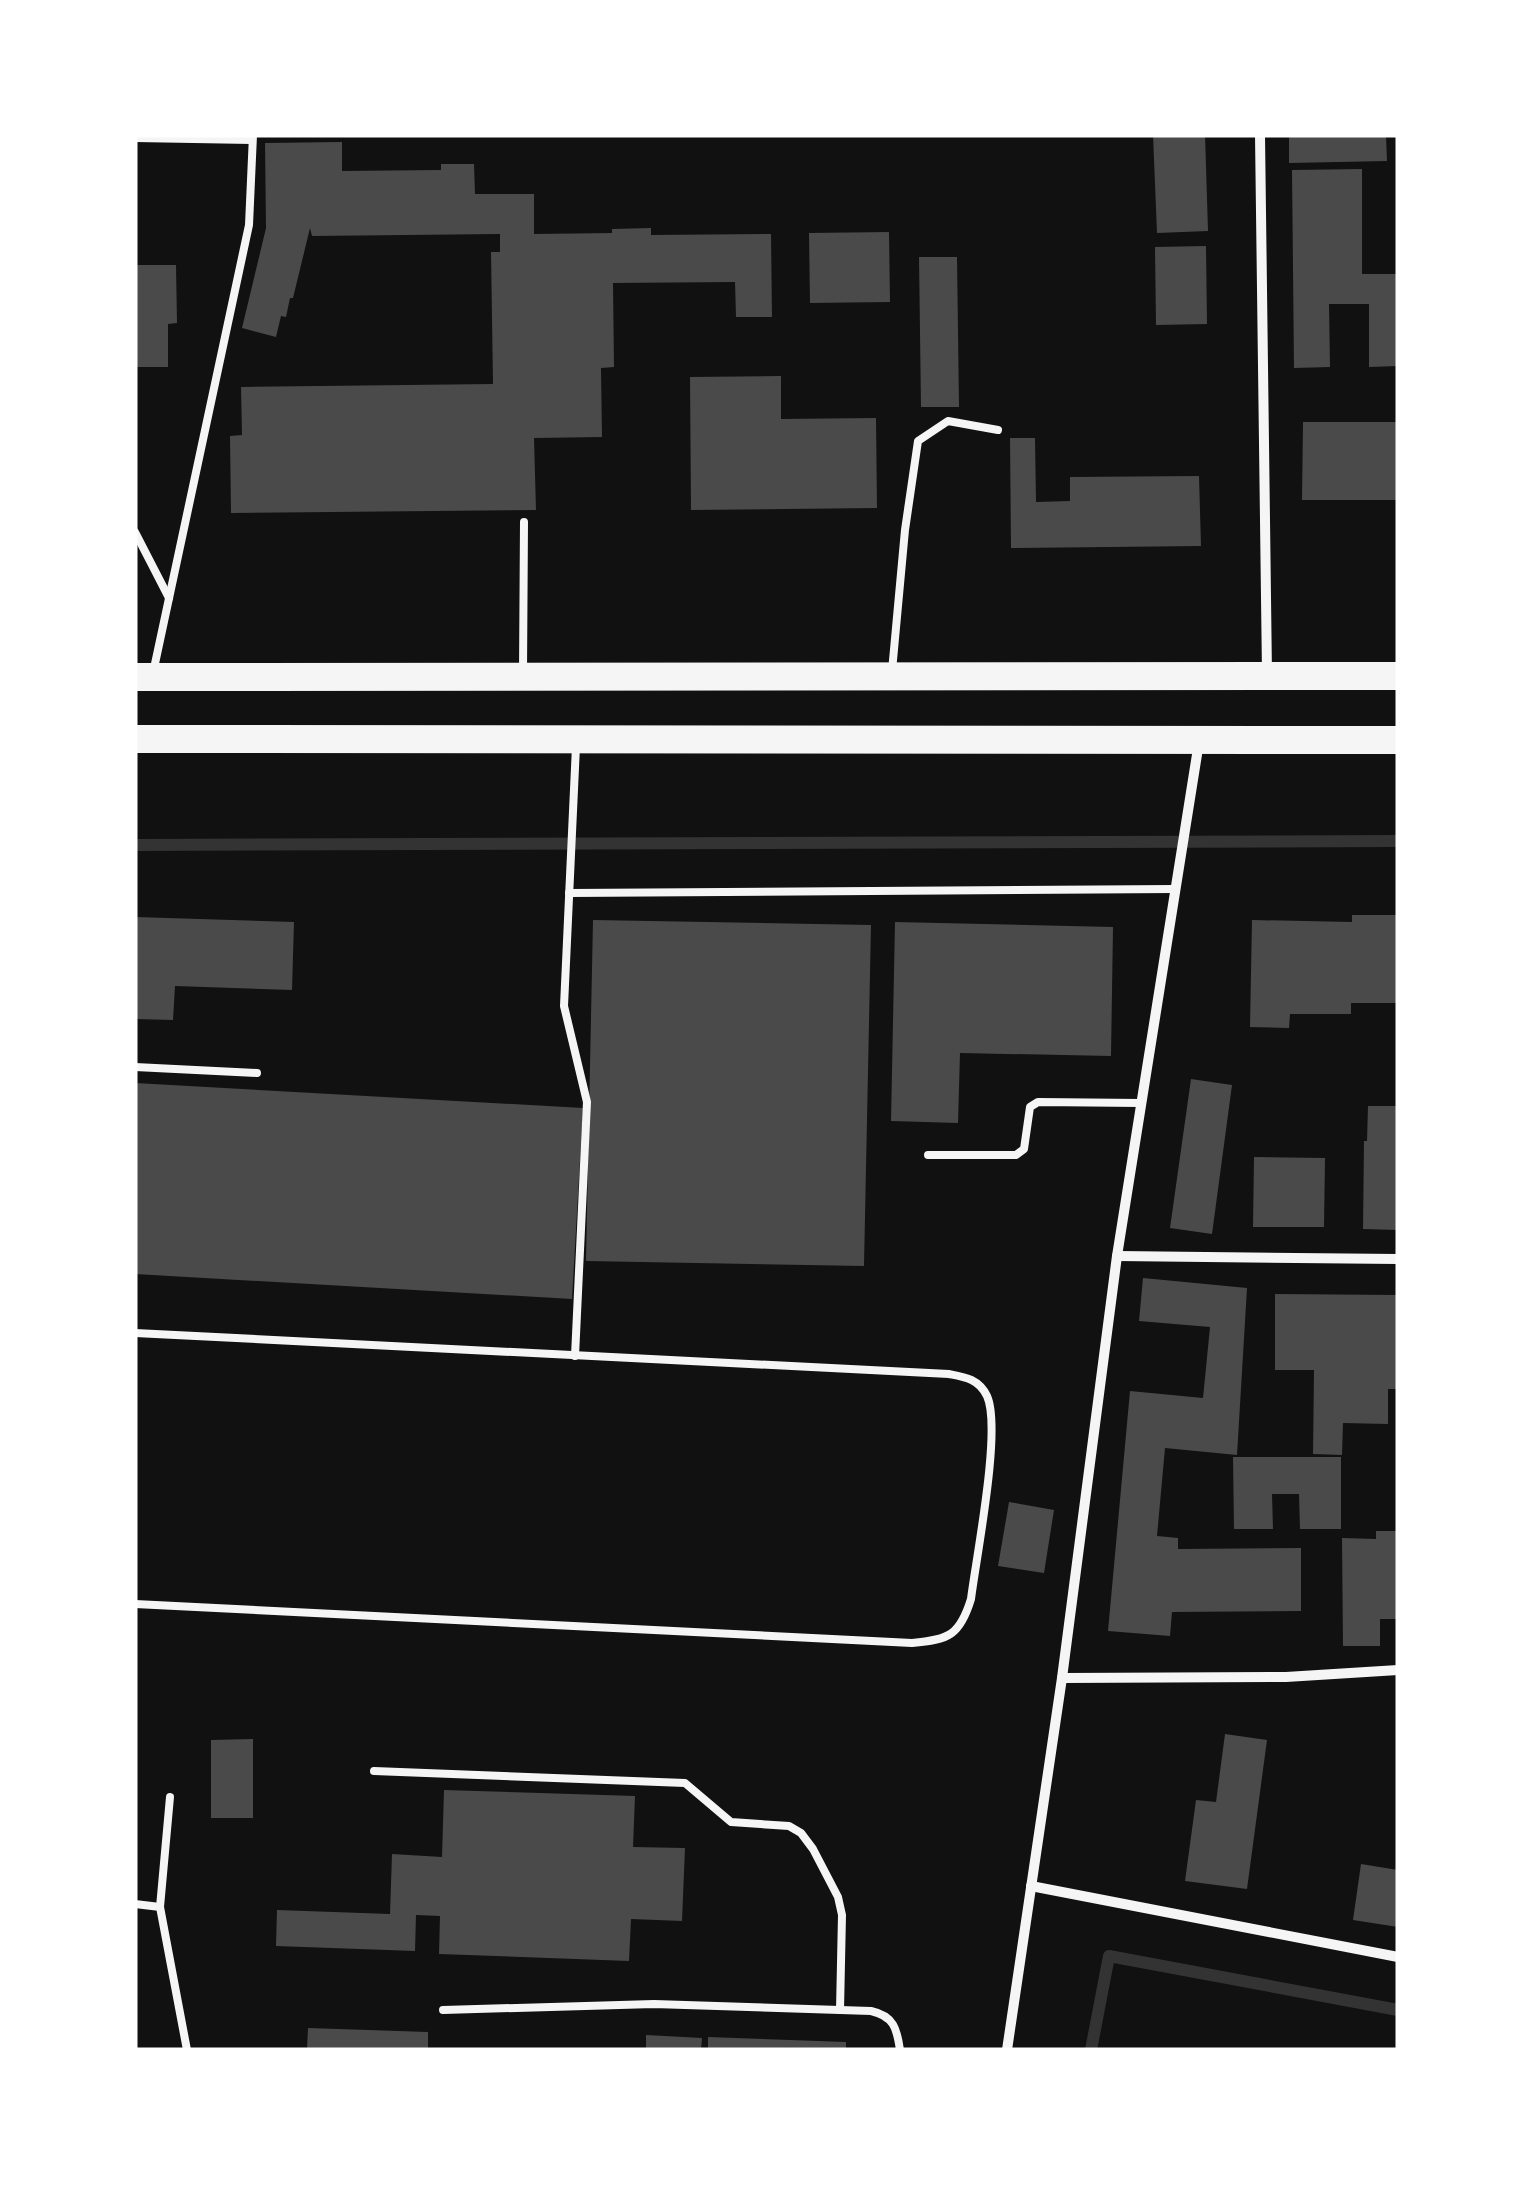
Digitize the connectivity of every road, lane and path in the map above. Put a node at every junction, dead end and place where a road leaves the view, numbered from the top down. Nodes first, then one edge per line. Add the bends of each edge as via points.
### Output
1 (1260, 135) edge
2 (135, 138) edge
3 (252, 138) edge
4 (998, 430) dead end
5 (524, 522) dead end
6 (135, 532) edge
7 (168, 598) junction
8 (1267, 675) junction
9 (523, 676) junction
10 (892, 676) junction
11 (1398, 676) edge
12 (144, 678) edge
13 (135, 739) edge
14 (1398, 740) edge
15 (576, 741) junction
16 (1199, 742) junction
17 (1176, 888) junction
18 (569, 892) junction
19 (135, 1067) edge
20 (257, 1073) dead end
21 (1141, 1103) junction
22 (928, 1156) dead end
23 (1117, 1256) junction
24 (1398, 1259) edge
25 (135, 1333) edge
26 (575, 1356) junction
27 (135, 1604) edge
28 (1398, 1670) edge
29 (1062, 1678) junction
30 (374, 1771) dead end
31 (170, 1798) dead end
32 (1031, 1886) junction
33 (135, 1904) edge
34 (160, 1906) junction
35 (1398, 1957) edge
36 (443, 2010) dead end
37 (840, 2010) junction
38 (187, 2050) edge
39 (900, 2050) edge
40 (1007, 2050) edge

1 - 8 street
2 - 3 lane
3 - 7 lane via 249,225
4 - 10 lane via 948,421 918,441
5 - 9 lane
6 - 7 lane
7 - 12 lane
8 - 10 highway
8 - 11 highway
9 - 10 highway
9 - 12 highway
13 - 15 highway
14 - 16 highway
15 - 16 highway
15 - 18 lane
16 - 17 street
17 - 18 lane
17 - 21 street
18 - 26 lane via 564,1006 587,1102
19 - 20 lane
21 - 22 lane via 1038,1102 1030,1108 1024,1148 1016,1154
21 - 23 street
23 - 24 street
23 - 29 street
25 - 26 lane
26 - 27 lane via 972,1378 987,1396 993,1432 963,1624 941,1641 912,1643
28 - 29 street
29 - 32 street
30 - 37 lane via 686,1783 730,1822 789,1826 812,1848 838,1897
31 - 34 lane
32 - 35 street
32 - 40 street
33 - 34 lane
34 - 38 lane
36 - 37 lane via 654,2004
37 - 39 lane via 886,2014

